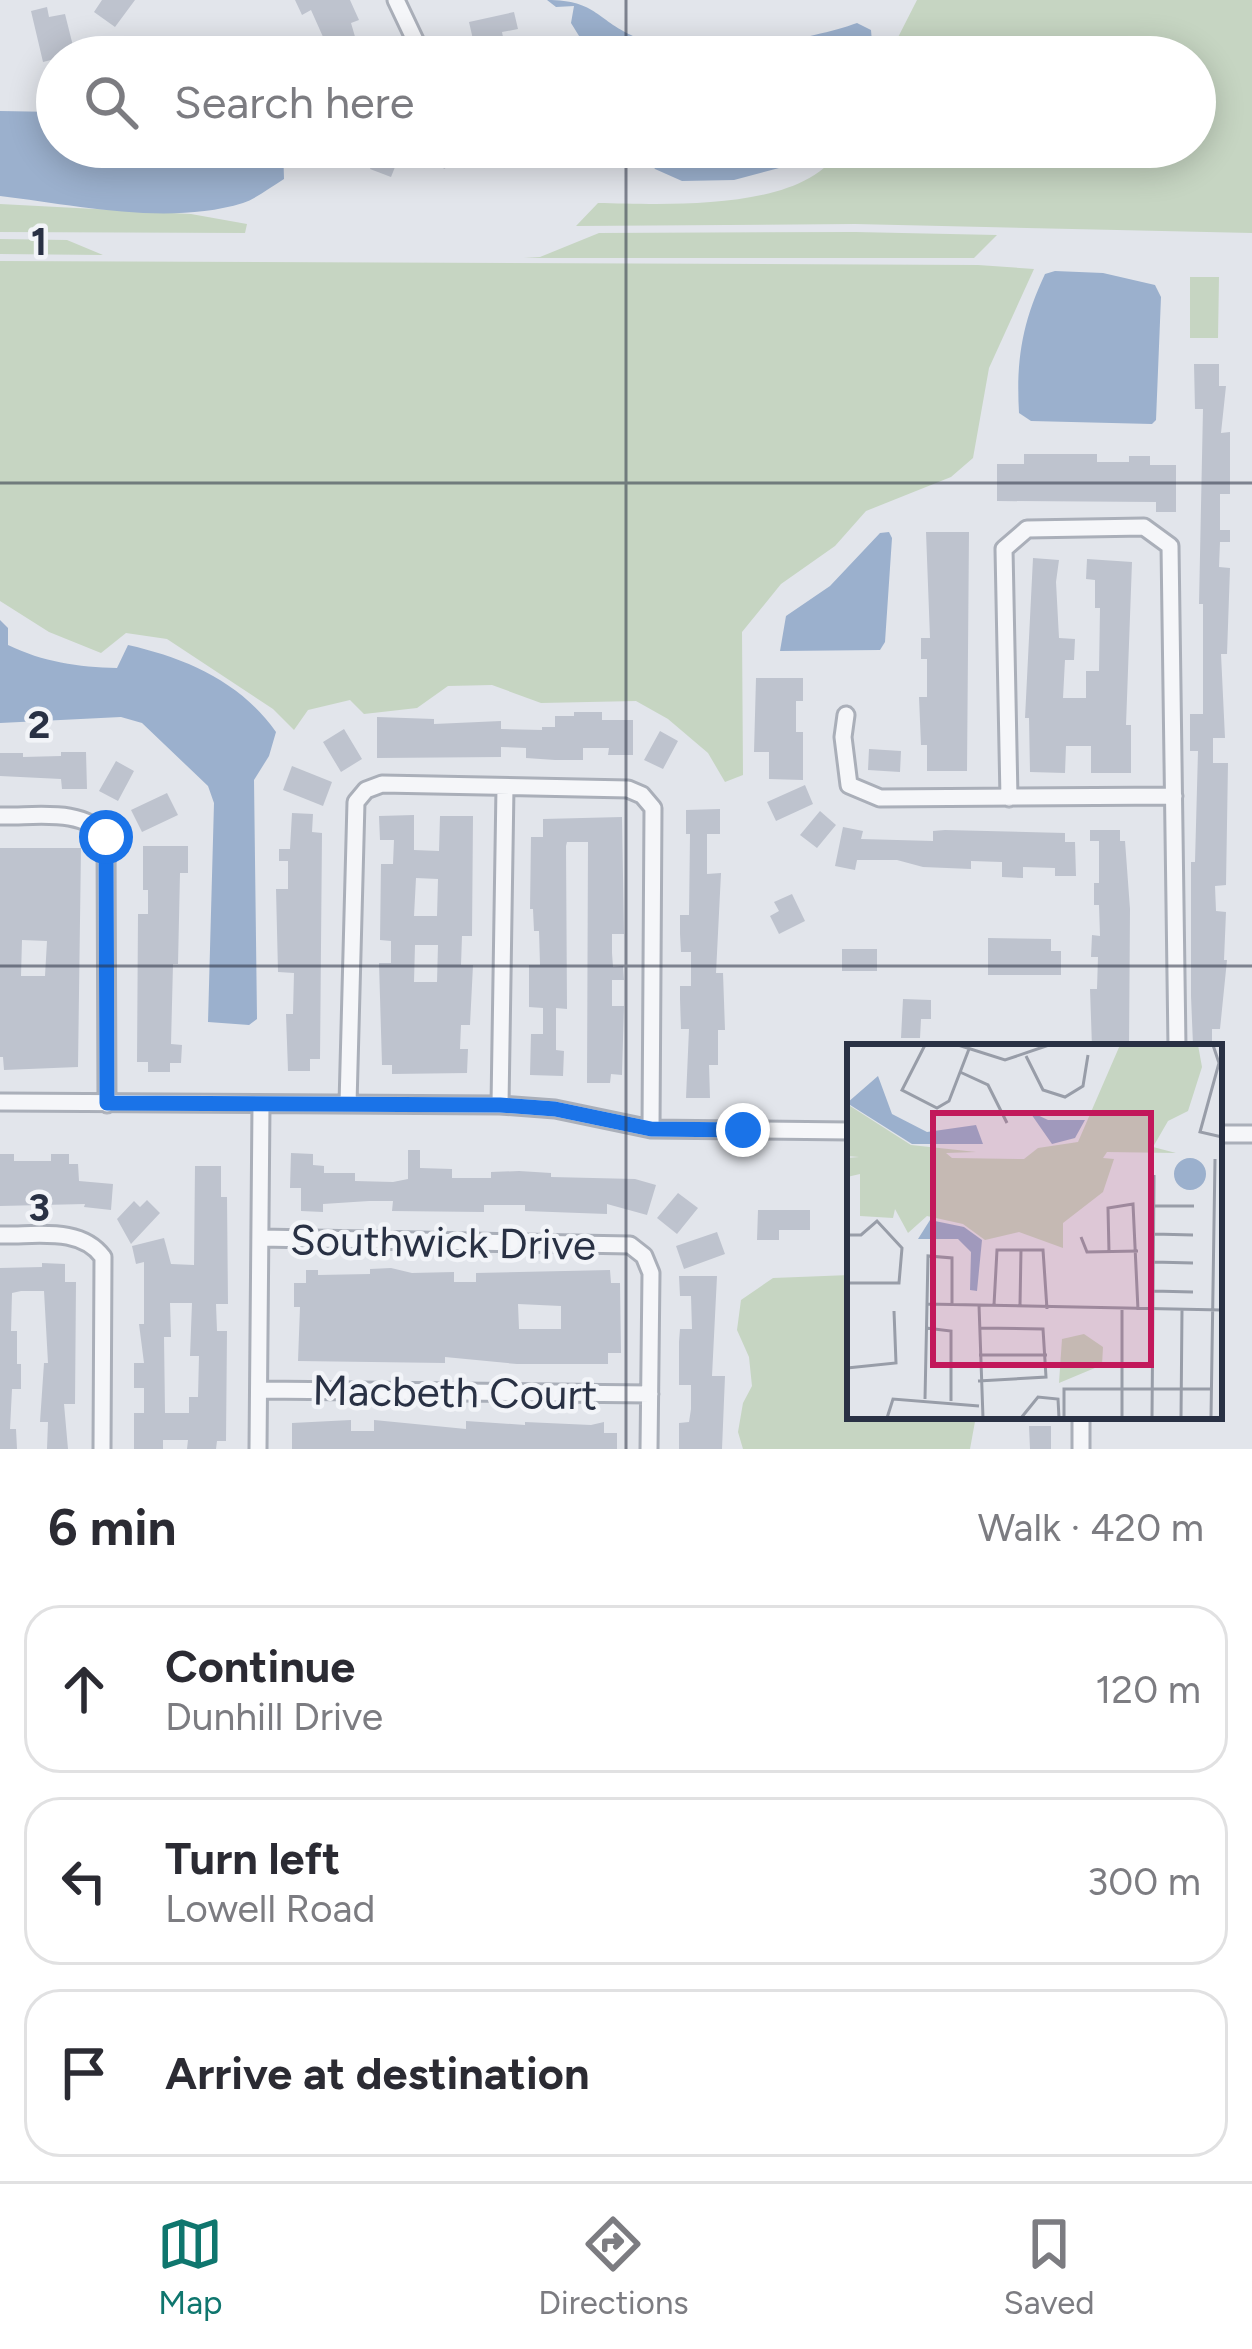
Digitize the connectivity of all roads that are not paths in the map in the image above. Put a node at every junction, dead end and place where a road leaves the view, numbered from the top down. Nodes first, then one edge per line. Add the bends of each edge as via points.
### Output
1 (396, 0) edge
2 (413, 36) edge
3 (846, 715) dead end
4 (505, 787) junction
5 (1174, 796) junction
6 (1010, 798) junction
7 (0, 816) edge
8 (1177, 1044) edge
9 (0, 1102) edge
10 (107, 1103) junction
11 (348, 1104) junction
12 (261, 1105) junction
13 (500, 1105) junction
14 (651, 1129) junction
15 (847, 1131) edge
16 (0, 1235) edge
17 (261, 1238) junction
18 (260, 1390) junction
19 (650, 1394) junction
20 (102, 1449) edge
21 (258, 1449) edge
22 (649, 1449) edge

1 - 2 street
3 - 6 street via 849,785 880,798
4 - 11 street via 382,784 356,802
4 - 13 street
4 - 14 street via 628,789 653,808
5 - 6 street
5 - 6 street via 1170,546 1144,527 1027,530 1004,549
5 - 8 street
7 - 10 street via 82,818 106,837
9 - 10 street
10 - 12 street
11 - 12 street
11 - 13 street
12 - 17 street
13 - 14 street
14 - 15 street
16 - 20 street via 77,1236 103,1257
17 - 18 street
17 - 19 street, Southwick Drive via 630,1245 651,1273
18 - 19 street, Macbeth Court
18 - 21 street
19 - 22 street, Southwick Drive

